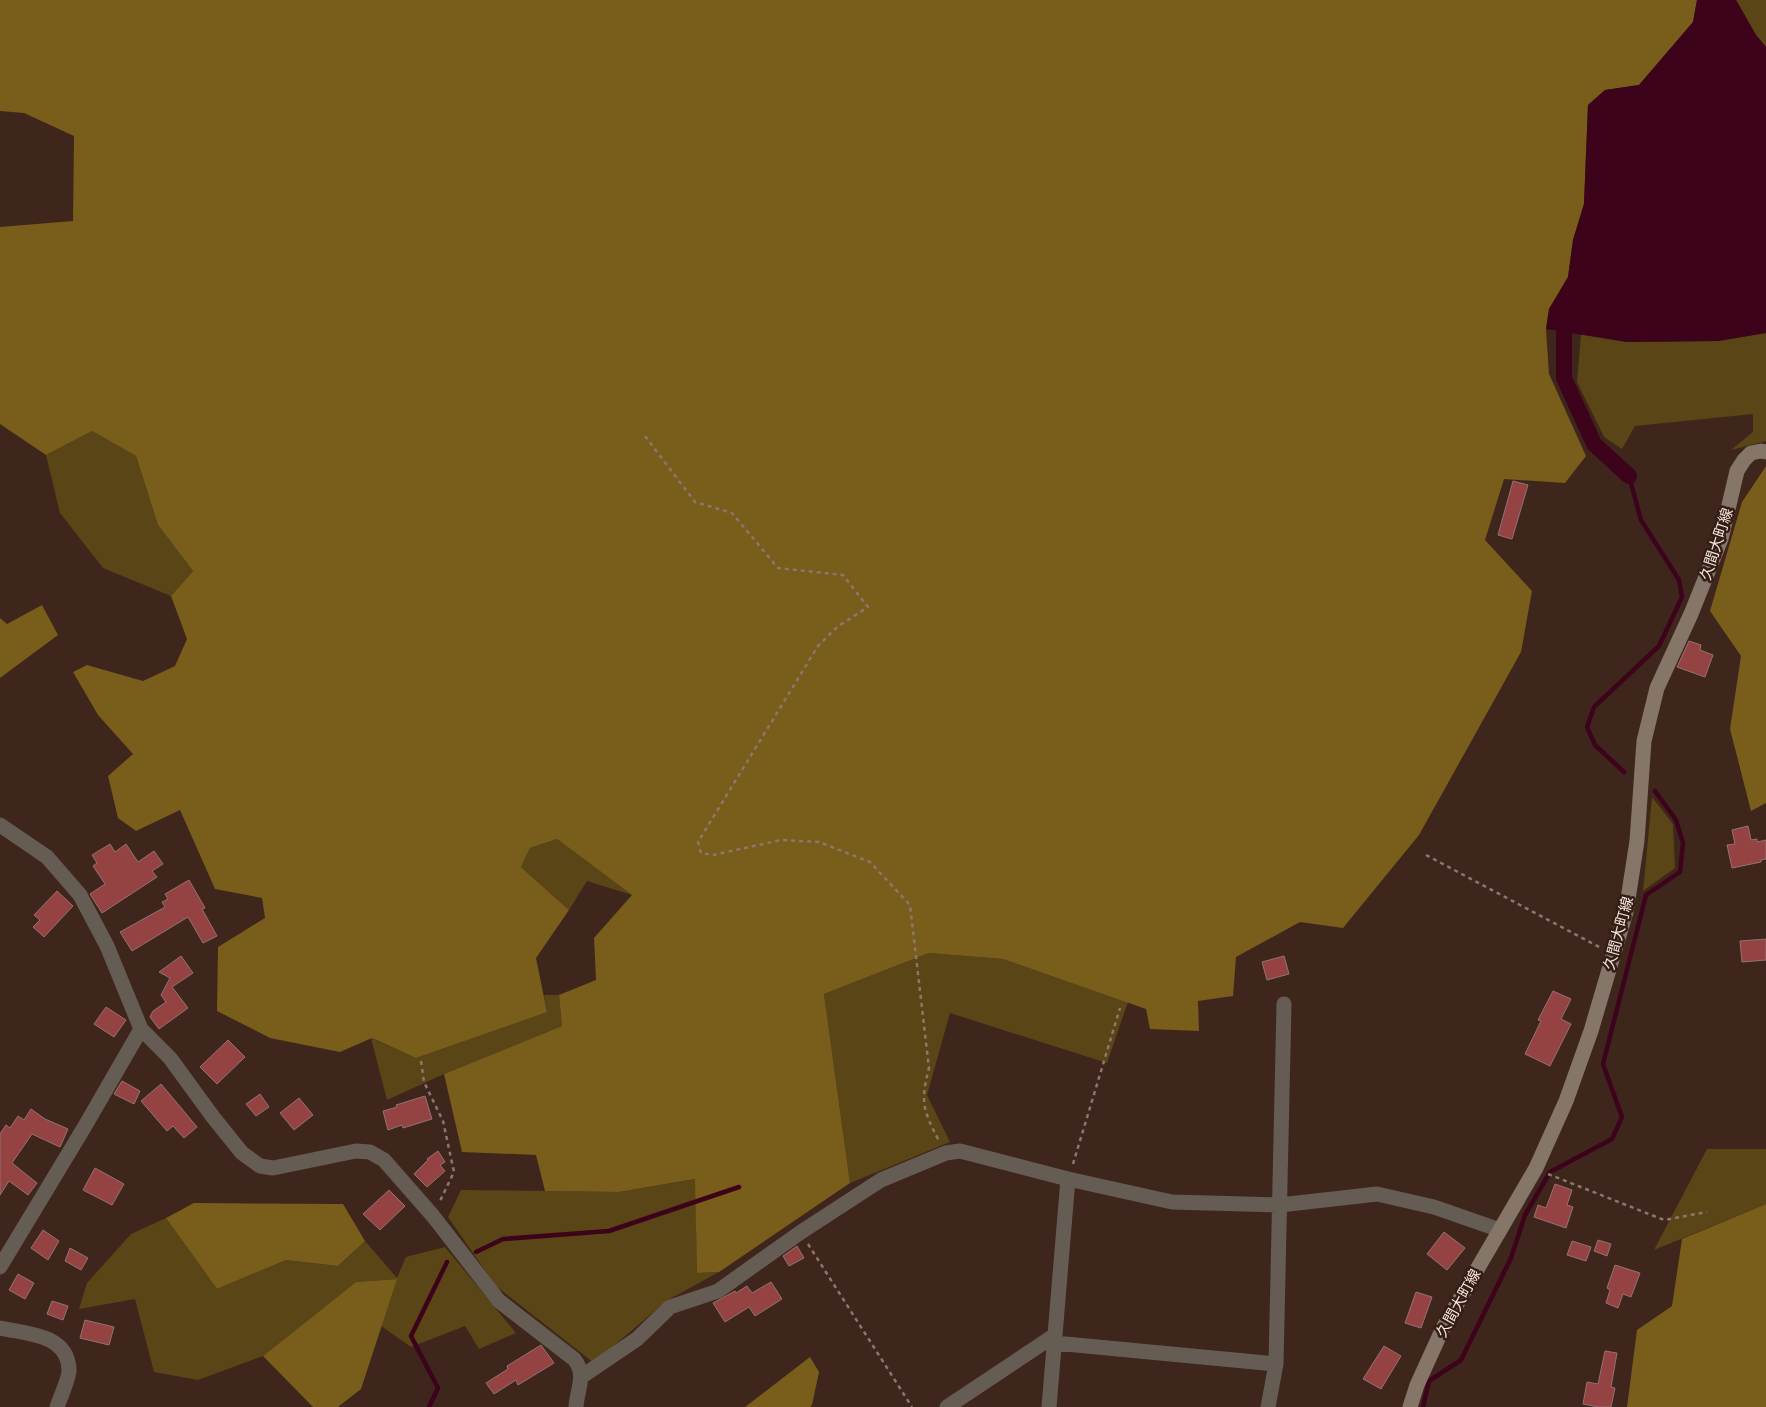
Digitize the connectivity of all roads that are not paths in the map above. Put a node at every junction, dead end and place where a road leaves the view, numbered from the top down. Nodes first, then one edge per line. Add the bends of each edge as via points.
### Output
1 (1766, 452) edge
2 (0, 825) edge
3 (1284, 1004) dead end
4 (141, 1029) junction
5 (1068, 1178) junction
6 (1280, 1205) junction
7 (1500, 1230) junction
8 (0, 1267) edge
9 (0, 1328) edge
10 (1055, 1339) junction
11 (1276, 1364) junction
12 (581, 1377) junction
13 (57, 1407) edge
14 (576, 1407) edge
15 (947, 1407) edge
16 (1049, 1407) edge
17 (1268, 1407) edge
18 (1410, 1407) edge

1 - 7 main road, 久間大町線 via 1751,453 1737,471 1721,539 1657,688 1644,741 1637,841 1626,912 1591,1031 1566,1101 1536,1168
2 - 4 street via 46,857 80,895 107,946
3 - 6 street
4 - 8 street
4 - 12 street via 170,1058 242,1153 260,1166 273,1168 356,1151 370,1152 384,1160 433,1216 499,1301 574,1359 580,1367
5 - 6 street via 1172,1202
5 - 10 street
5 - 12 street via 960,1151 946,1153 881,1180 718,1291 670,1307 637,1339
6 - 7 street via 1377,1194 1434,1207
6 - 11 street
7 - 18 main road, 久間大町線 via 1443,1328 1416,1386
9 - 13 street via 52,1339 65,1352 69,1371
10 - 11 street
10 - 15 street
10 - 16 street
11 - 17 street
12 - 14 street

